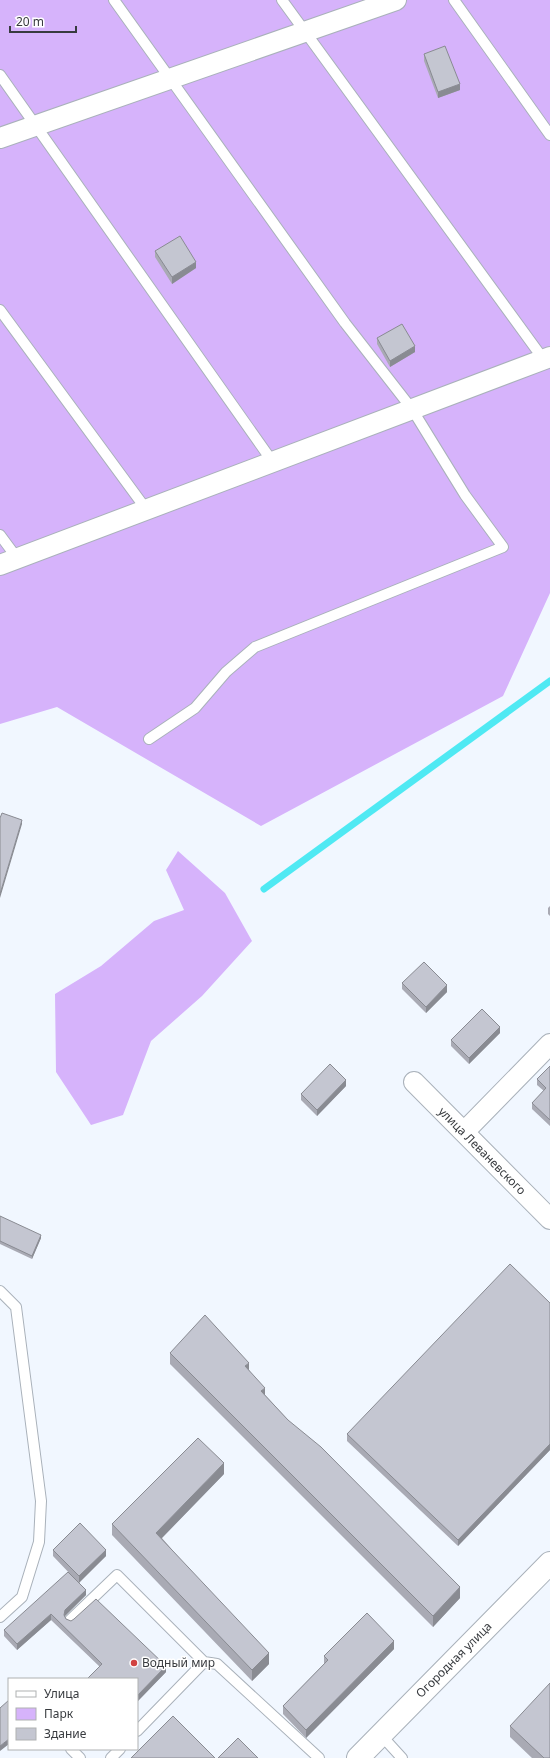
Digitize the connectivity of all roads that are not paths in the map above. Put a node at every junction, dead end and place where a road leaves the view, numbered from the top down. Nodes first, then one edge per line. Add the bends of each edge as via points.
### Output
1 (114, 0) edge
2 (282, 0) edge
3 (396, 0) edge
4 (454, 0) edge
5 (304, 31) junction
6 (0, 75) edge
7 (170, 78) junction
8 (37, 126) junction
9 (550, 135) edge
10 (0, 138) edge
11 (0, 310) edge
12 (547, 358) edge
13 (412, 409) junction
14 (272, 462) junction
15 (146, 510) junction
16 (0, 535) edge
17 (9, 561) edge
18 (149, 739) dead end
19 (550, 1044) edge
20 (414, 1082) dead end
21 (464, 1132) junction
22 (550, 1219) edge
23 (0, 1291) edge
24 (550, 1563) edge
25 (0, 1617) edge
26 (70, 1620) edge
27 (204, 1662) junction
28 (138, 1730) edge
29 (381, 1735) junction
30 (72, 1750) edge
31 (119, 1750) edge
32 (80, 1758) edge
33 (111, 1758) edge
34 (319, 1758) edge
35 (358, 1758) edge
36 (402, 1758) edge

1 - 7 lane
2 - 5 lane
3 - 5 street
4 - 9 lane
5 - 7 street
5 - 12 lane
6 - 8 lane
7 - 8 street
7 - 13 lane via 345,323
8 - 10 street
8 - 14 lane
11 - 15 lane
12 - 13 street
13 - 14 street
13 - 18 lane via 465,495 503,547 255,647 226,672 195,708
14 - 15 street
15 - 17 street
16 - 17 lane
19 - 21 street
20 - 21 street, улица Леваневского
21 - 22 street, улица Леваневского
23 - 25 lane via 16,1307 41,1501 39,1542 22,1597
24 - 29 street, Огородная улица
26 - 27 lane via 117,1575
27 - 28 lane
27 - 34 lane via 217,1664
29 - 35 street, Огородная улица
29 - 36 lane
30 - 32 lane
31 - 33 lane

